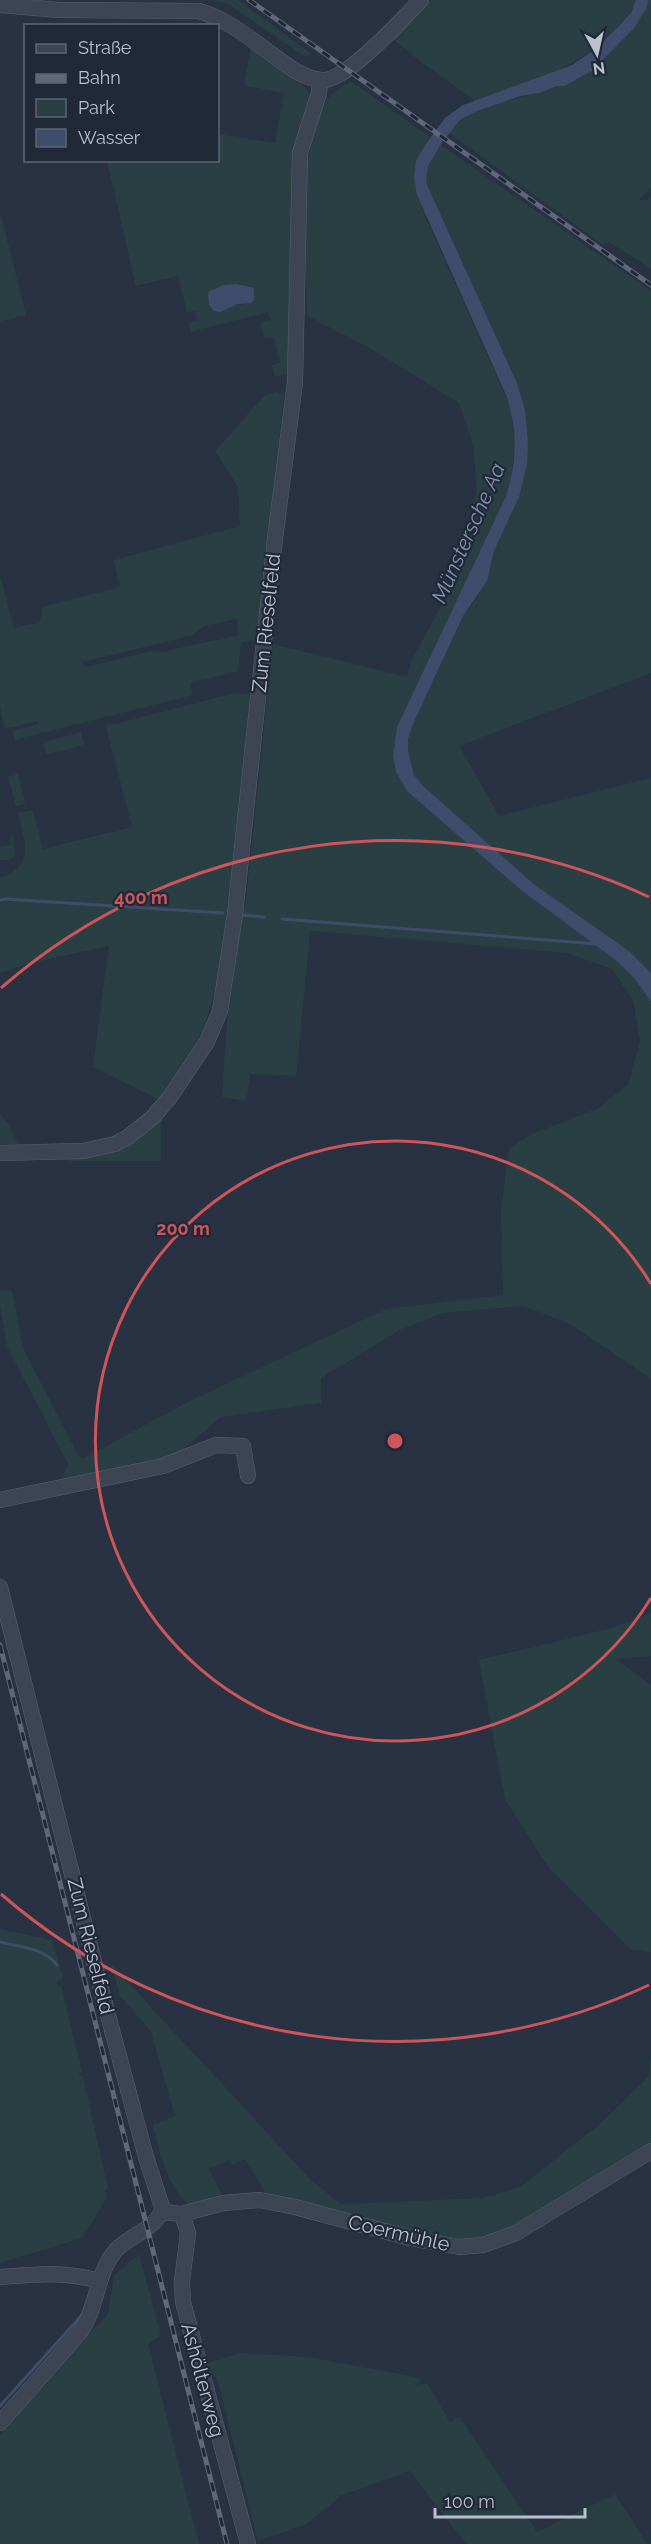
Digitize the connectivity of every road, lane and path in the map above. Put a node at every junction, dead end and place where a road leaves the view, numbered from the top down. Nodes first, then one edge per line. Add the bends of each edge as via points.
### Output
1 (421, 0) edge
2 (0, 5) edge
3 (320, 80) junction
4 (0, 1153) edge
5 (248, 1476) dead end
6 (0, 1500) edge
7 (0, 1587) edge
8 (651, 2151) edge
9 (162, 2212) junction
10 (182, 2214) junction
11 (0, 2277) edge
12 (100, 2281) junction
13 (0, 2423) edge
14 (248, 2544) edge

1 - 3 street via 357,63 332,79
2 - 3 street via 58,10 199,11 229,23 294,69
3 - 4 street, Zum Rieselfeld via 300,153 295,382 235,914 218,1018 201,1052 170,1097 128,1137 83,1151
5 - 6 street via 243,1446 216,1445 164,1466
7 - 9 street, Zum Rieselfeld
8 - 10 street, Coermühle via 516,2233 471,2247 410,2238 260,2200 223,2203
9 - 10 street, Coermühle
9 - 12 street via 117,2249
10 - 14 street, Ashölterweg via 188,2233 183,2302
11 - 12 street via 60,2273
12 - 13 street via 90,2318 81,2331

